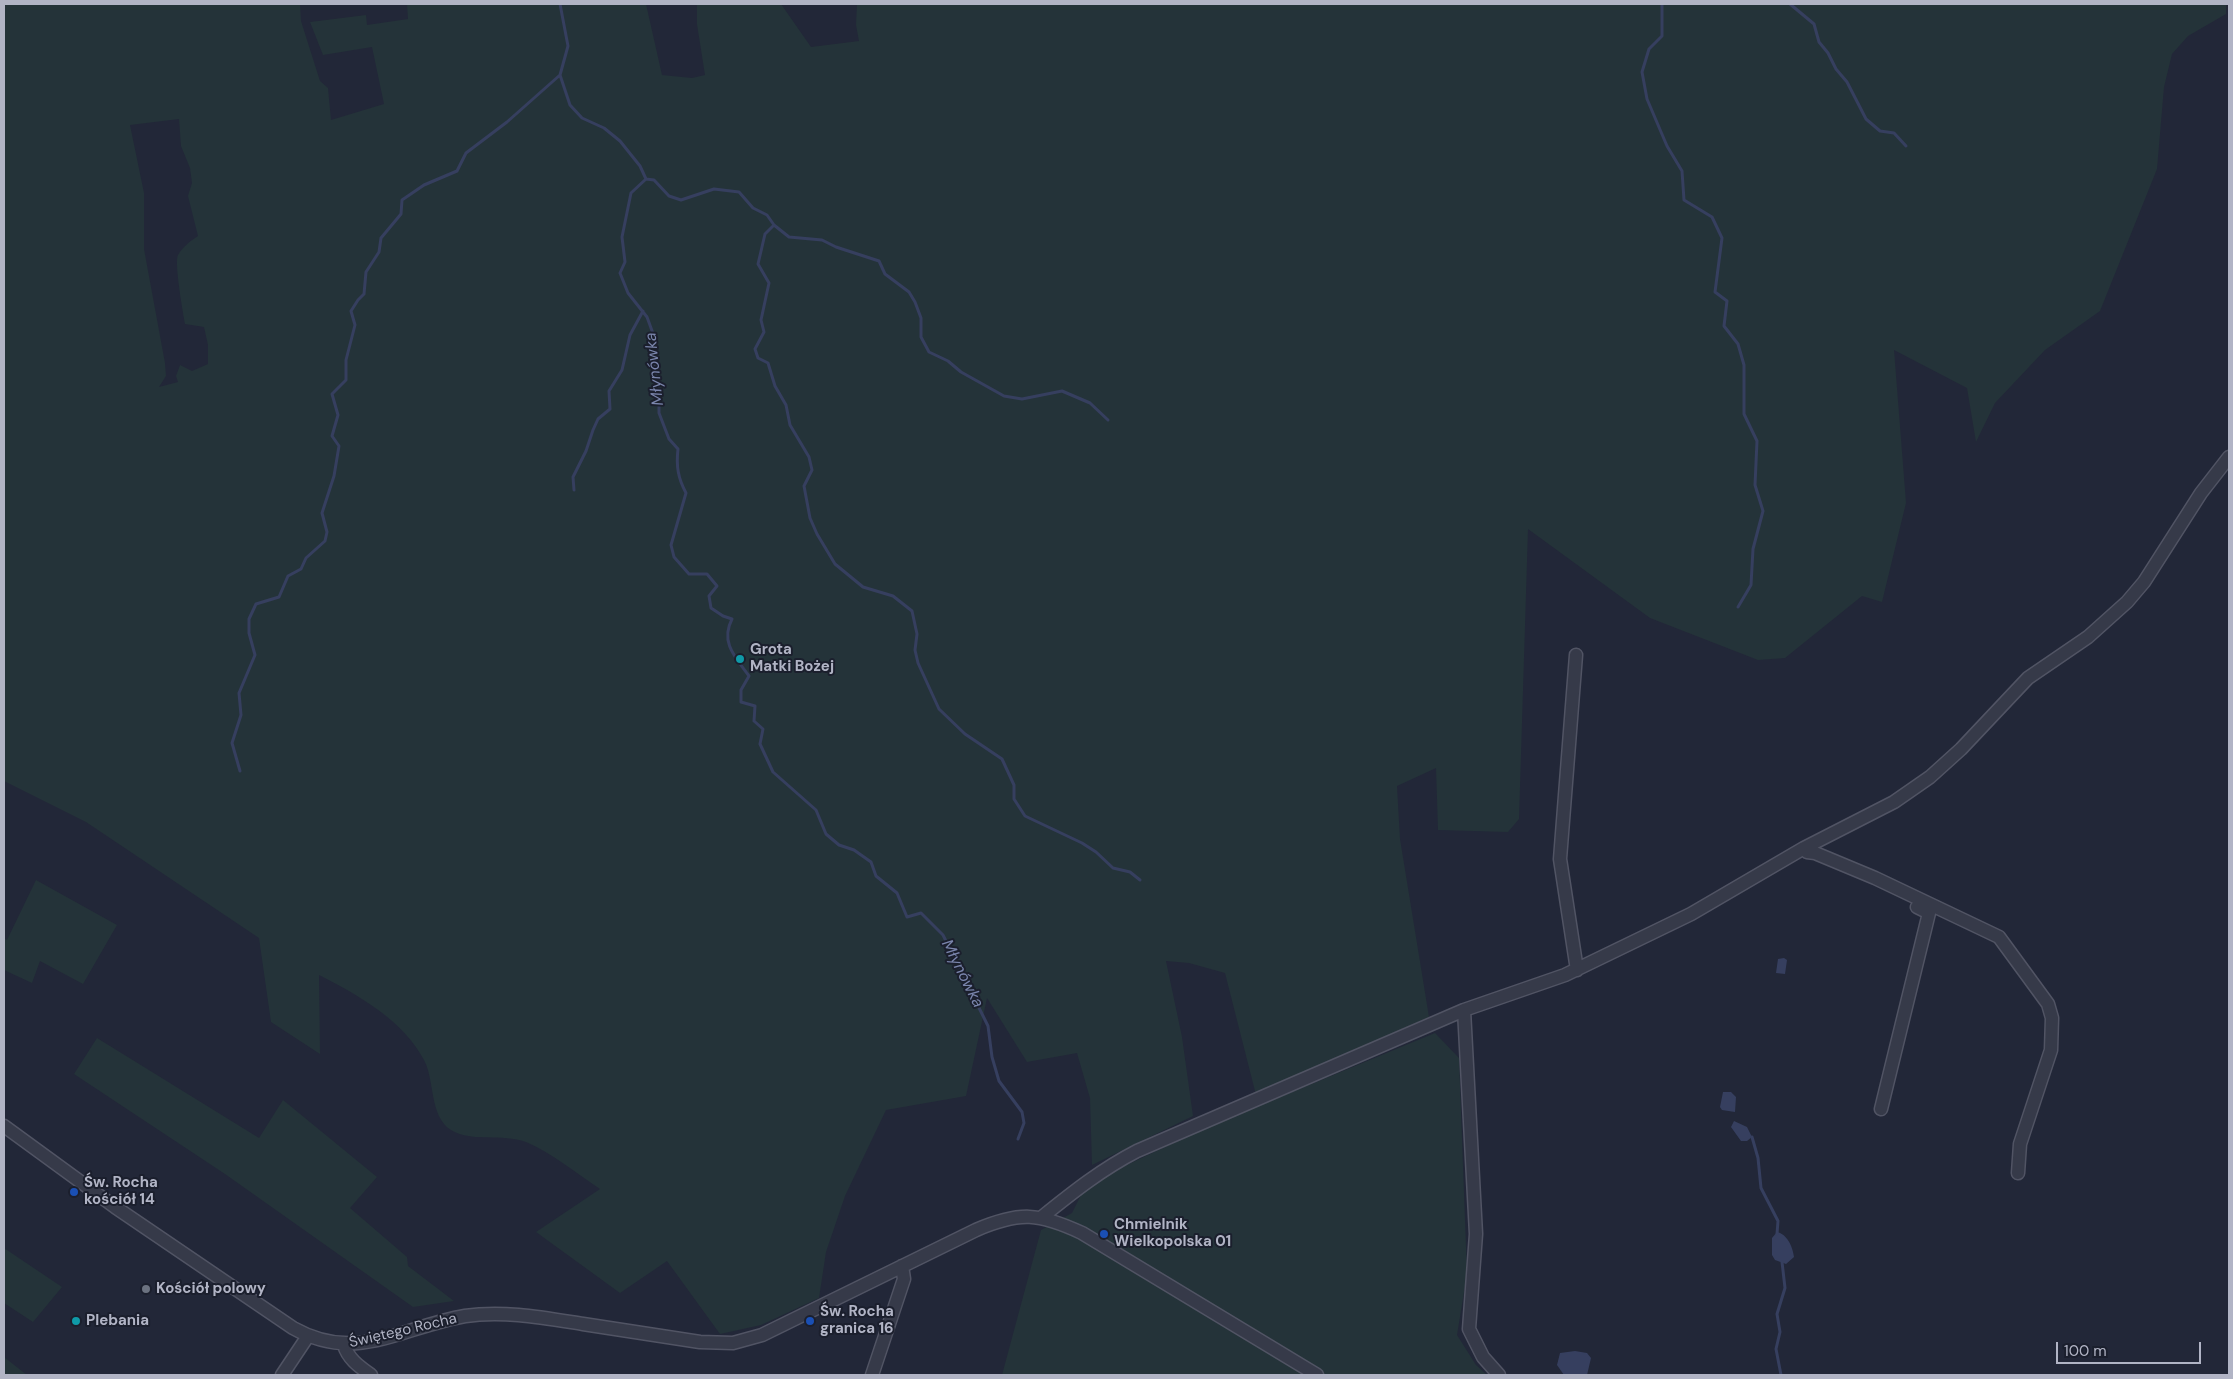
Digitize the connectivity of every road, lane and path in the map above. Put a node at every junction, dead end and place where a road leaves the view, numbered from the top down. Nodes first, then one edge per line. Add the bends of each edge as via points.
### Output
1 (2229, 457) edge
2 (1576, 655) dead end
3 (1806, 850) junction
4 (1577, 970) junction
5 (1464, 1010) junction
6 (1881, 1109) dead end
7 (4, 1126) edge
8 (2018, 1173) dead end
9 (1042, 1217) junction
10 (902, 1266) junction
11 (308, 1336) junction
12 (344, 1345) junction
13 (282, 1375) edge
14 (370, 1375) edge
15 (872, 1375) edge
16 (1317, 1375) edge
17 (1499, 1375) edge

1 - 3 street via 2201,493 2144,582 2112,618 2028,678 1961,749 1922,784
2 - 4 street via 1560,859
3 - 4 street via 1691,914
3 - 6 street via 1810,856 1929,912
3 - 8 street via 1875,878 1999,937 2048,1004 2052,1018 2051,1050 2020,1144
4 - 5 street
5 - 9 street via 1138,1151 1088,1180
5 - 17 street via 1476,1234 1470,1329 1483,1357
7 - 11 street, Świętego Rocha via 115,1207
9 - 10 street, Świętego Rocha via 1026,1216 993,1222
9 - 16 street via 1082,1233
10 - 12 street, Świętego Rocha via 762,1335 733,1343 693,1341 530,1316 493,1314 466,1316
10 - 15 street via 904,1279
11 - 12 street, Świętego Rocha
11 - 13 street
12 - 14 street via 355,1363

